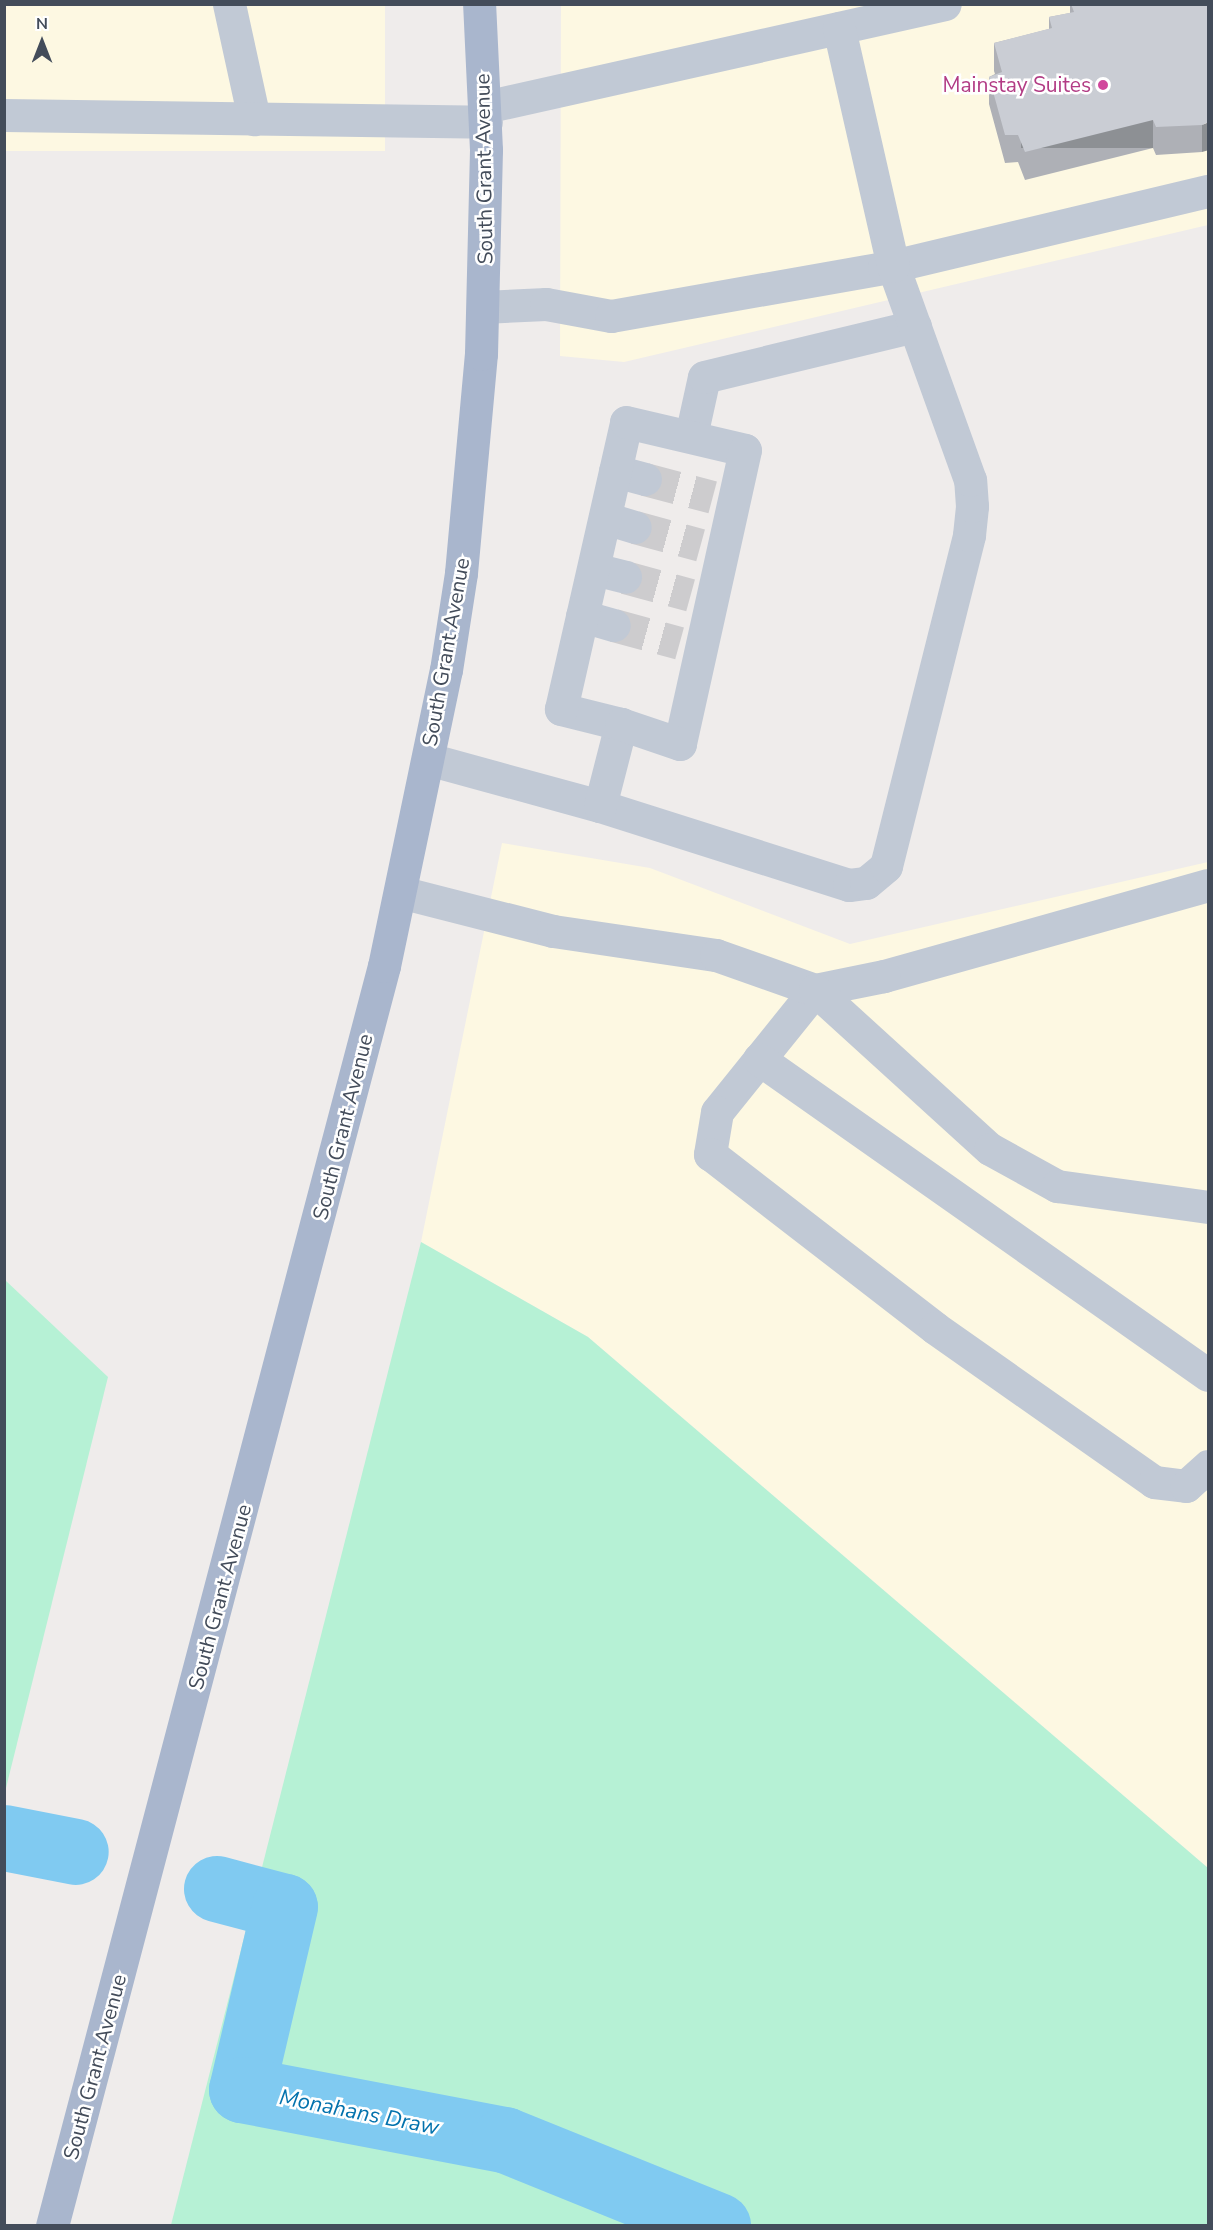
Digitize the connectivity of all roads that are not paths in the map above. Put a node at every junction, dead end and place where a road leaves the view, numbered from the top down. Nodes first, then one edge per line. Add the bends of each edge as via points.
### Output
1 (229, 4) edge
2 (479, 4) edge
3 (945, 4) edge
4 (839, 28) junction
5 (485, 114) junction
6 (4, 115) edge
7 (254, 119) junction
8 (1209, 191) edge
9 (893, 266) junction
10 (483, 307) junction
11 (915, 326) junction
12 (692, 436) junction
13 (594, 569) junction
14 (625, 577) tunnel mouth
15 (582, 616) junction
16 (614, 625) tunnel mouth
17 (621, 724) junction
18 (428, 759) junction
19 (600, 806) junction
20 (1209, 885) edge
21 (400, 892) junction
22 (815, 990) junction
23 (759, 1059) junction
24 (1209, 1207) edge
25 (1209, 1375) edge
26 (1209, 1466) edge
27 (52, 2226) edge

1 - 7 lane
2 - 5 main road, South Grant Avenue
3 - 4 lane
4 - 5 lane
4 - 9 lane
5 - 7 lane
5 - 10 main road, South Grant Avenue
6 - 7 lane
8 - 9 lane
9 - 10 lane via 611,316 546,304
9 - 11 lane
10 - 18 main road, South Grant Avenue via 461,573
11 - 12 lane via 704,377
11 - 19 lane via 970,480 972,506 969,535 886,867 866,882 849,885
12 - 13 lane via 626,422 630,475 620,522
12 - 17 lane via 745,450 722,500 690,646 680,744
13 - 14 lane
13 - 15 lane
15 - 16 lane
15 - 17 lane via 561,709
17 - 19 lane
18 - 19 lane
18 - 21 main road, South Grant Avenue
20 - 22 lane via 884,976
21 - 22 lane via 553,931 716,955
21 - 27 main road, South Grant Avenue via 282,1366
22 - 23 lane
22 - 24 lane via 990,1149 1009,1160 1057,1186
23 - 25 lane
23 - 26 lane via 717,1113 710,1154 935,1328 1154,1482 1186,1485

